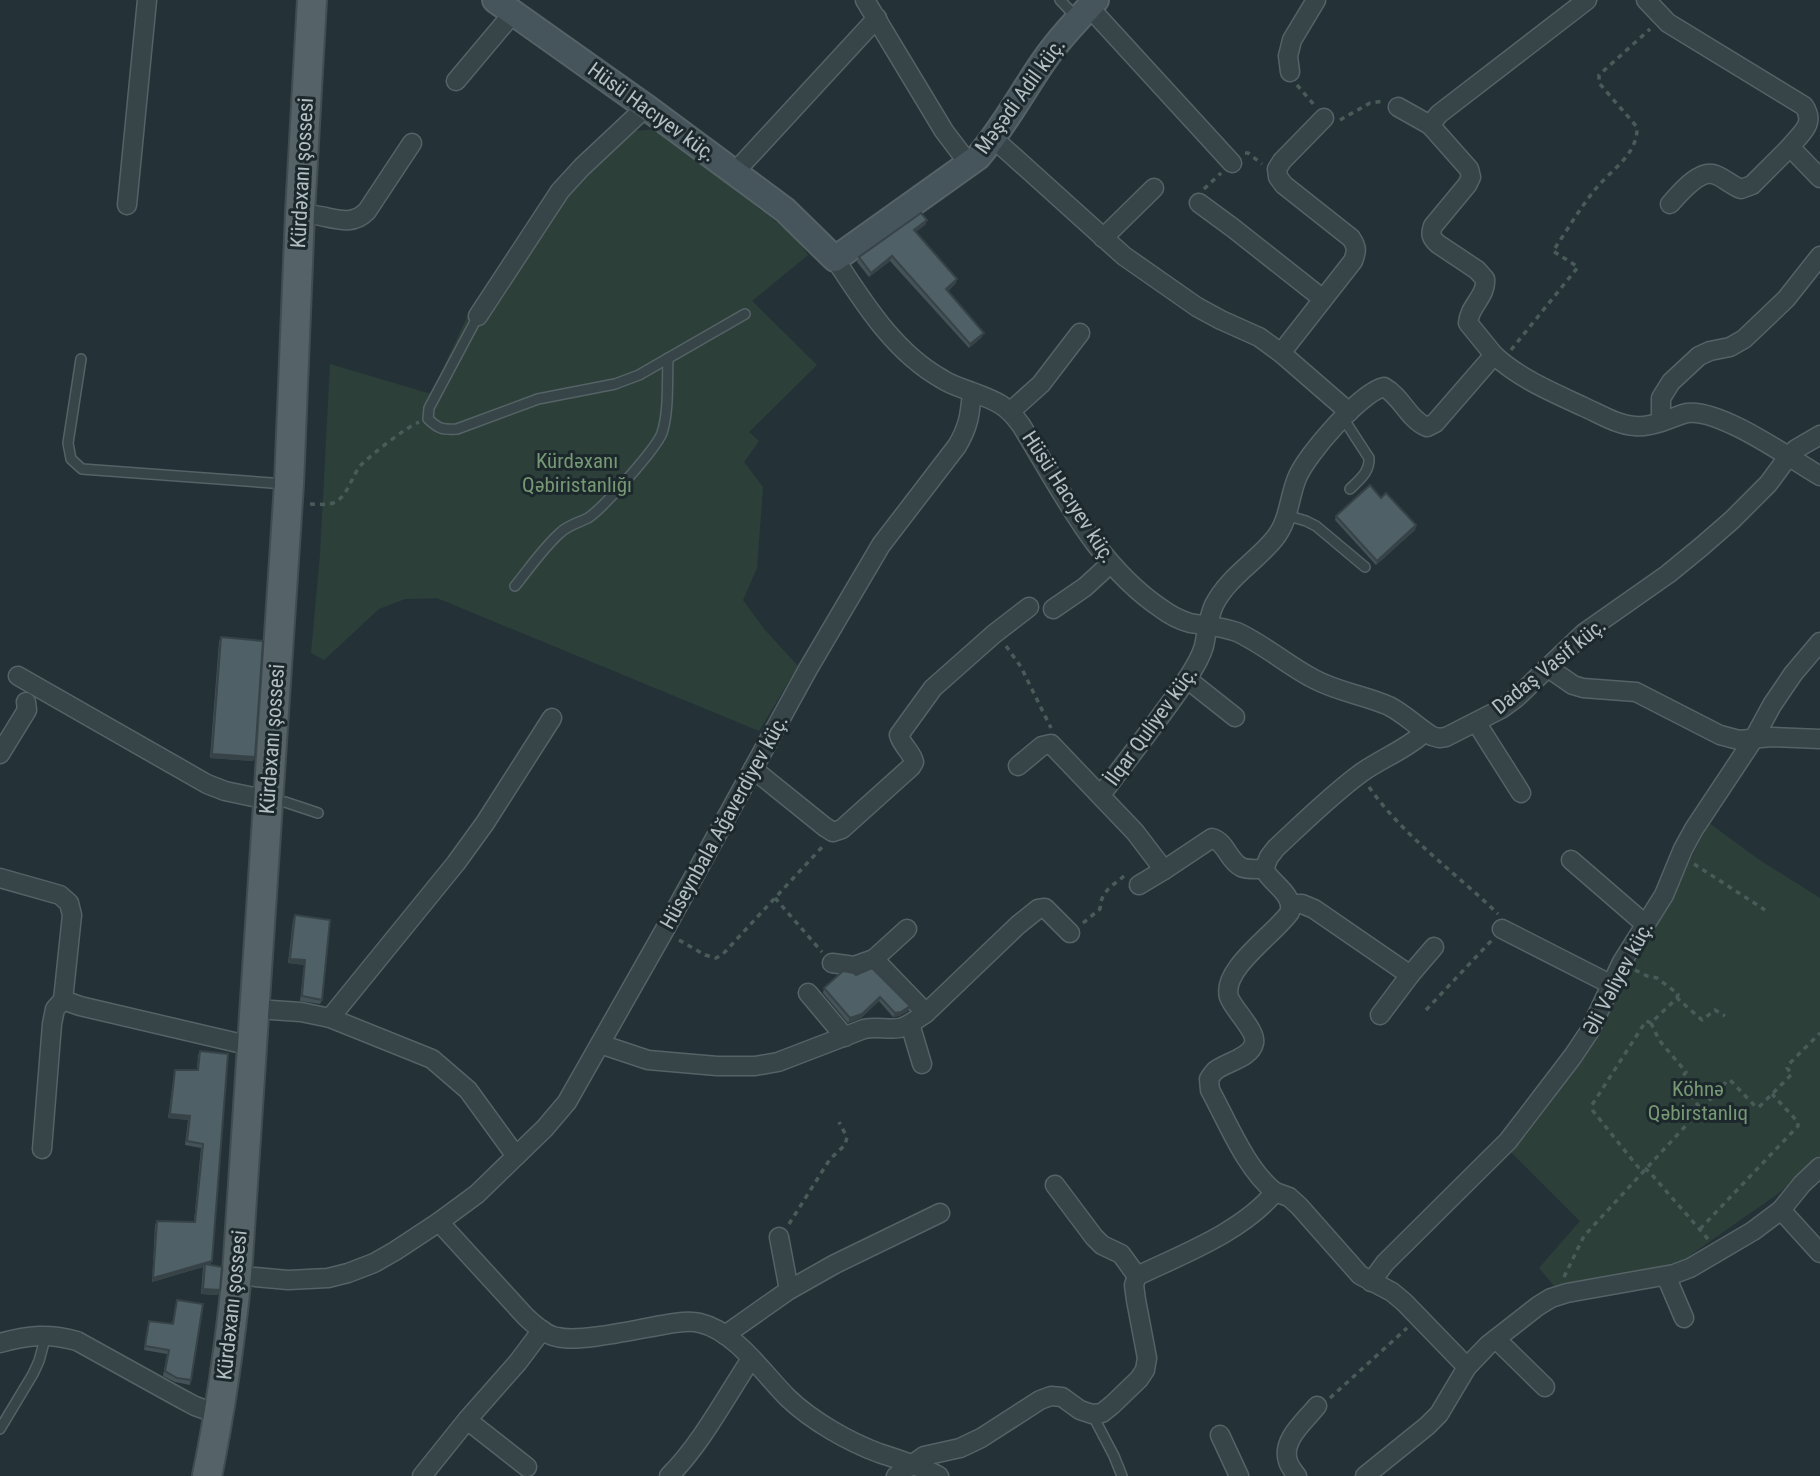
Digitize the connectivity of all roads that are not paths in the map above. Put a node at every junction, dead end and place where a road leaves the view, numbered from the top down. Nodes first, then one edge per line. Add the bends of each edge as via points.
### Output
1 (147, 0) edge
2 (312, 0) edge
3 (329, 0) edge
4 (865, 0) edge
5 (1060, 0) edge
6 (1316, 0) edge
7 (1587, 0) edge
8 (1646, 0) edge
9 (503, 4) edge
10 (1088, 9) edge
11 (877, 18) junction
12 (1290, 72) road end
13 (456, 81) dead end
14 (646, 107) junction
15 (1398, 107) road end
16 (1324, 118) road end
17 (1430, 125) junction
18 (993, 138) junction
19 (412, 143) dead end
20 (1790, 147) junction
21 (1232, 163) dead end
22 (969, 164) junction
23 (734, 173) junction
24 (1820, 178) edge
25 (1154, 188) dead end
26 (1199, 203) dead end
27 (1670, 204) dead end
28 (127, 205) dead end
29 (315, 215) junction
30 (1103, 237) junction
31 (1820, 256) edge
32 (835, 259) junction
33 (1323, 299) junction
34 (746, 314) dead end
35 (478, 316) joint
36 (1080, 333) dead end
37 (1281, 353) junction
38 (668, 358) junction
39 (81, 359) dead end
40 (1498, 359) junction
41 (972, 392) junction
42 (1011, 411) junction
43 (1346, 415) junction
44 (1661, 422) junction
45 (1820, 435) edge
46 (1788, 457) junction
47 (1820, 476) edge
48 (1350, 489) dead end
49 (300, 491) junction
50 (1286, 515) junction
51 (1110, 564) junction
52 (1366, 567) dead end
53 (515, 586) dead end
54 (1029, 607) dead end
55 (1053, 610) dead end
56 (1207, 625) junction
57 (1820, 642) edge
58 (1547, 667) junction
59 (18, 676) dead end
60 (1187, 679) junction
61 (26, 702) dead end
62 (552, 718) dead end
63 (1235, 718) dead end
64 (1476, 722) junction
65 (1425, 732) junction
66 (1820, 739) edge
67 (1753, 740) junction
68 (0, 754) edge
69 (1018, 766) dead end
70 (753, 769) junction
71 (1521, 793) dead end
72 (1101, 795) junction
73 (276, 801) junction
74 (318, 813) dead end
75 (1571, 860) dead end
76 (1264, 869) junction
77 (1164, 870) junction
78 (0, 878) edge
79 (1139, 886) road end
80 (1292, 904) junction
81 (1645, 924) junction
82 (907, 929) dead end
83 (1503, 929) road end
84 (1070, 933) road end
85 (1434, 947) dead end
86 (874, 959) junction
87 (832, 963) road end
88 (1410, 975) junction
89 (1611, 984) junction
90 (808, 993) dead end
91 (63, 1000) junction
92 (271, 1010) junction
93 (926, 1013) junction
94 (1380, 1015) dead end
95 (331, 1018) junction
96 (909, 1024) junction
97 (845, 1037) junction
98 (600, 1044) junction
99 (251, 1046) junction
100 (922, 1064) dead end
101 (42, 1149) dead end
102 (516, 1156) junction
103 (1820, 1167) edge
104 (1055, 1185) dead end
105 (1275, 1192) junction
106 (1781, 1210) junction
107 (940, 1213) dead end
108 (439, 1222) junction
109 (779, 1237) road end
110 (1820, 1252) edge
111 (246, 1275) junction
112 (1137, 1276) junction
113 (1666, 1276) junction
114 (1371, 1282) junction
115 (789, 1290) junction
116 (1684, 1318) dead end
117 (542, 1330) junction
118 (46, 1335) junction
119 (725, 1335) junction
120 (1496, 1339) junction
121 (0, 1343) edge
122 (751, 1359) junction
123 (1467, 1367) junction
124 (1545, 1387) dead end
125 (1317, 1406) road end
126 (1092, 1414) junction
127 (220, 1415) junction
128 (467, 1420) junction
129 (0, 1429) edge
130 (1220, 1435) dead end
131 (912, 1463) junction
132 (527, 1467) dead end
133 (207, 1476) edge
134 (226, 1476) edge
135 (422, 1476) edge
136 (669, 1476) edge
137 (896, 1476) edge
138 (939, 1476) edge
139 (1122, 1476) edge
140 (1238, 1476) edge
141 (1297, 1476) edge
142 (1365, 1476) edge

1 - 28 street
2 - 49 main road, Kürdəxanı şossesi via 300,213
3 - 29 main road, Kürdəxanı şossesi
4 - 11 street
5 - 10 lane
6 - 12 street via 1292,40
7 - 17 street
8 - 20 street via 1703,46 1804,106 1809,124
9 - 13 street
9 - 14 street, Hüsü Hacıyev küç.
10 - 18 street, Məşədi Adil küç. via 1043,61
10 - 21 street
11 - 22 street via 944,131
11 - 23 street
14 - 23 street, Hüsü Hacıyev küç.
14 - 35 street via 560,191
15 - 17 street
16 - 33 street via 1277,169 1284,185 1356,245 1353,261
17 - 40 street via 1471,177 1433,226 1433,239 1485,279 1485,289 1468,323
18 - 22 street, Məşədi Adil küç.
18 - 30 street
19 - 29 street via 360,219
20 - 24 street
20 - 27 street via 1752,186 1741,189 1706,173 1689,183
22 - 32 street, Məşədi Adil küç.
23 - 32 street, Hüsü Hacıyev küç. via 785,210
25 - 30 street
26 - 33 street
29 - 49 main road, Kürdəxanı şossesi
30 - 37 street via 1198,307
31 - 44 street via 1786,299 1744,340 1699,356 1671,382 1661,398
32 - 41 street via 882,327 914,359 944,381
33 - 37 street
34 - 38 lane
35 - 38 lane via 429,408 428,419 438,428 457,429 538,399 615,384
36 - 42 street via 1041,384
37 - 43 street
38 - 53 lane via 665,420 651,451 599,509 558,534
39 - 49 lane via 68,443 71,459 82,469
40 - 43 street, İlqar Quliyev küç. via 1427,427 1417,423 1384,387 1376,388
40 - 44 street via 1532,383 1615,421 1633,426
41 - 42 street, Hüsü Hacıyev küç.
41 - 70 street, Hüseynbala Ağaverdiyev küç. via 965,433 881,545
42 - 51 street, Hüsü Hacıyev küç.
43 - 48 lane via 1369,458 1367,472
43 - 50 street, İlqar Quliyev küç. via 1303,466
44 - 46 street via 1686,413 1714,417
45 - 46 street, Dadaş Vasif küç.
46 - 47 street
46 - 58 street, Dadaş Vasif küç. via 1768,484 1701,547 1584,633
49 - 73 main road, Kürdəxanı şossesi
50 - 52 lane via 1316,526
50 - 56 street, İlqar Quliyev küç. via 1277,536 1226,587
51 - 55 street
51 - 56 street, Hüsü Hacıyev küç. via 1160,608 1189,623
54 - 70 street via 933,688 900,731 900,740 913,756 911,767 842,829 833,832
56 - 60 street, İlqar Quliyev küç. via 1203,648
56 - 65 street, Hüsü Hacıyev küç. via 1223,627 1257,643 1313,679 1386,705
57 - 67 street, Əli Vəliyev küç. via 1786,684
58 - 64 street, Dadaş Vasif küç. via 1501,709
58 - 67 street via 1573,685 1636,692 1720,735
59 - 73 street via 207,784
60 - 63 street
60 - 72 street, İlqar Quliyev küç.
61 - 68 street via 27,710
62 - 95 street via 478,833
64 - 65 street, Dadaş Vasif küç. via 1446,737
64 - 71 street
65 - 76 street via 1346,785 1276,848
66 - 67 street
67 - 81 street, Əli Vəliyev küç. via 1694,829 1664,895
69 - 72 street via 1051,744
70 - 98 street, Hüseynbala Ağaverdiyev küç.
72 - 77 street
73 - 74 lane
73 - 92 main road, Kürdəxanı şossesi
73 - 99 main road, Kürdəxanı şossesi
75 - 81 street
76 - 77 street via 1238,866 1212,838
76 - 80 street
77 - 79 street
78 - 91 street via 60,895 69,902 72,915
80 - 88 street via 1314,909
80 - 105 street via 1286,918 1238,967 1227,988 1255,1037 1254,1045 1209,1079 1210,1090 1252,1168
81 - 89 street, Əli Vəliyev küç.
82 - 86 street
83 - 89 street
84 - 93 street via 1045,908 1038,909
85 - 88 street
86 - 87 street via 854,966
86 - 93 street
88 - 94 street
89 - 114 street, Əli Vəliyev küç. via 1589,1032 1508,1140
90 - 97 street
91 - 99 street
91 - 101 street via 55,1009 52,1024
92 - 95 street
92 - 111 main road, Kürdəxanı şossesi
93 - 96 street
95 - 102 street via 432,1059 468,1090
96 - 97 street via 864,1029
96 - 100 street
97 - 98 street via 755,1066 648,1060
98 - 102 street, Hüseynbala Ağaverdiyev küç. via 566,1102
99 - 111 main road, Kürdəxanı şossesi
102 - 108 street, Hüseynbala Ağaverdiyev küç.
103 - 106 street
104 - 112 street via 1094,1237 1121,1254
105 - 112 street via 1234,1226
105 - 114 street via 1299,1206 1350,1265
106 - 110 street
106 - 113 street via 1690,1268
107 - 115 street
108 - 111 street, Hüseynbala Ağaverdiyev küç. via 396,1251 348,1273 312,1280
108 - 117 street
109 - 115 street
111 - 127 main road, Kürdəxanı şossesi
111 - 134 main road, Kürdəxanı şossesi via 249,1351
112 - 126 street via 1134,1285 1147,1358 1145,1370 1112,1405
113 - 116 street
113 - 120 street via 1559,1296 1538,1306
114 - 123 street via 1392,1293
115 - 119 street
117 - 119 street via 556,1338 577,1339 697,1322
117 - 128 street
118 - 121 street
118 - 127 street via 77,1341 187,1402
118 - 129 lane via 33,1374
119 - 122 street
120 - 123 street
120 - 124 street
122 - 131 street via 810,1416 877,1452
122 - 136 street via 696,1444
123 - 142 street via 1439,1414
125 - 141 street via 1287,1447 1287,1461
126 - 131 street via 1062,1397 1051,1396 981,1438
126 - 139 lane
127 - 133 main road, Kürdəxanı şossesi
128 - 132 street
128 - 135 street
130 - 140 street
131 - 137 street
131 - 138 street

